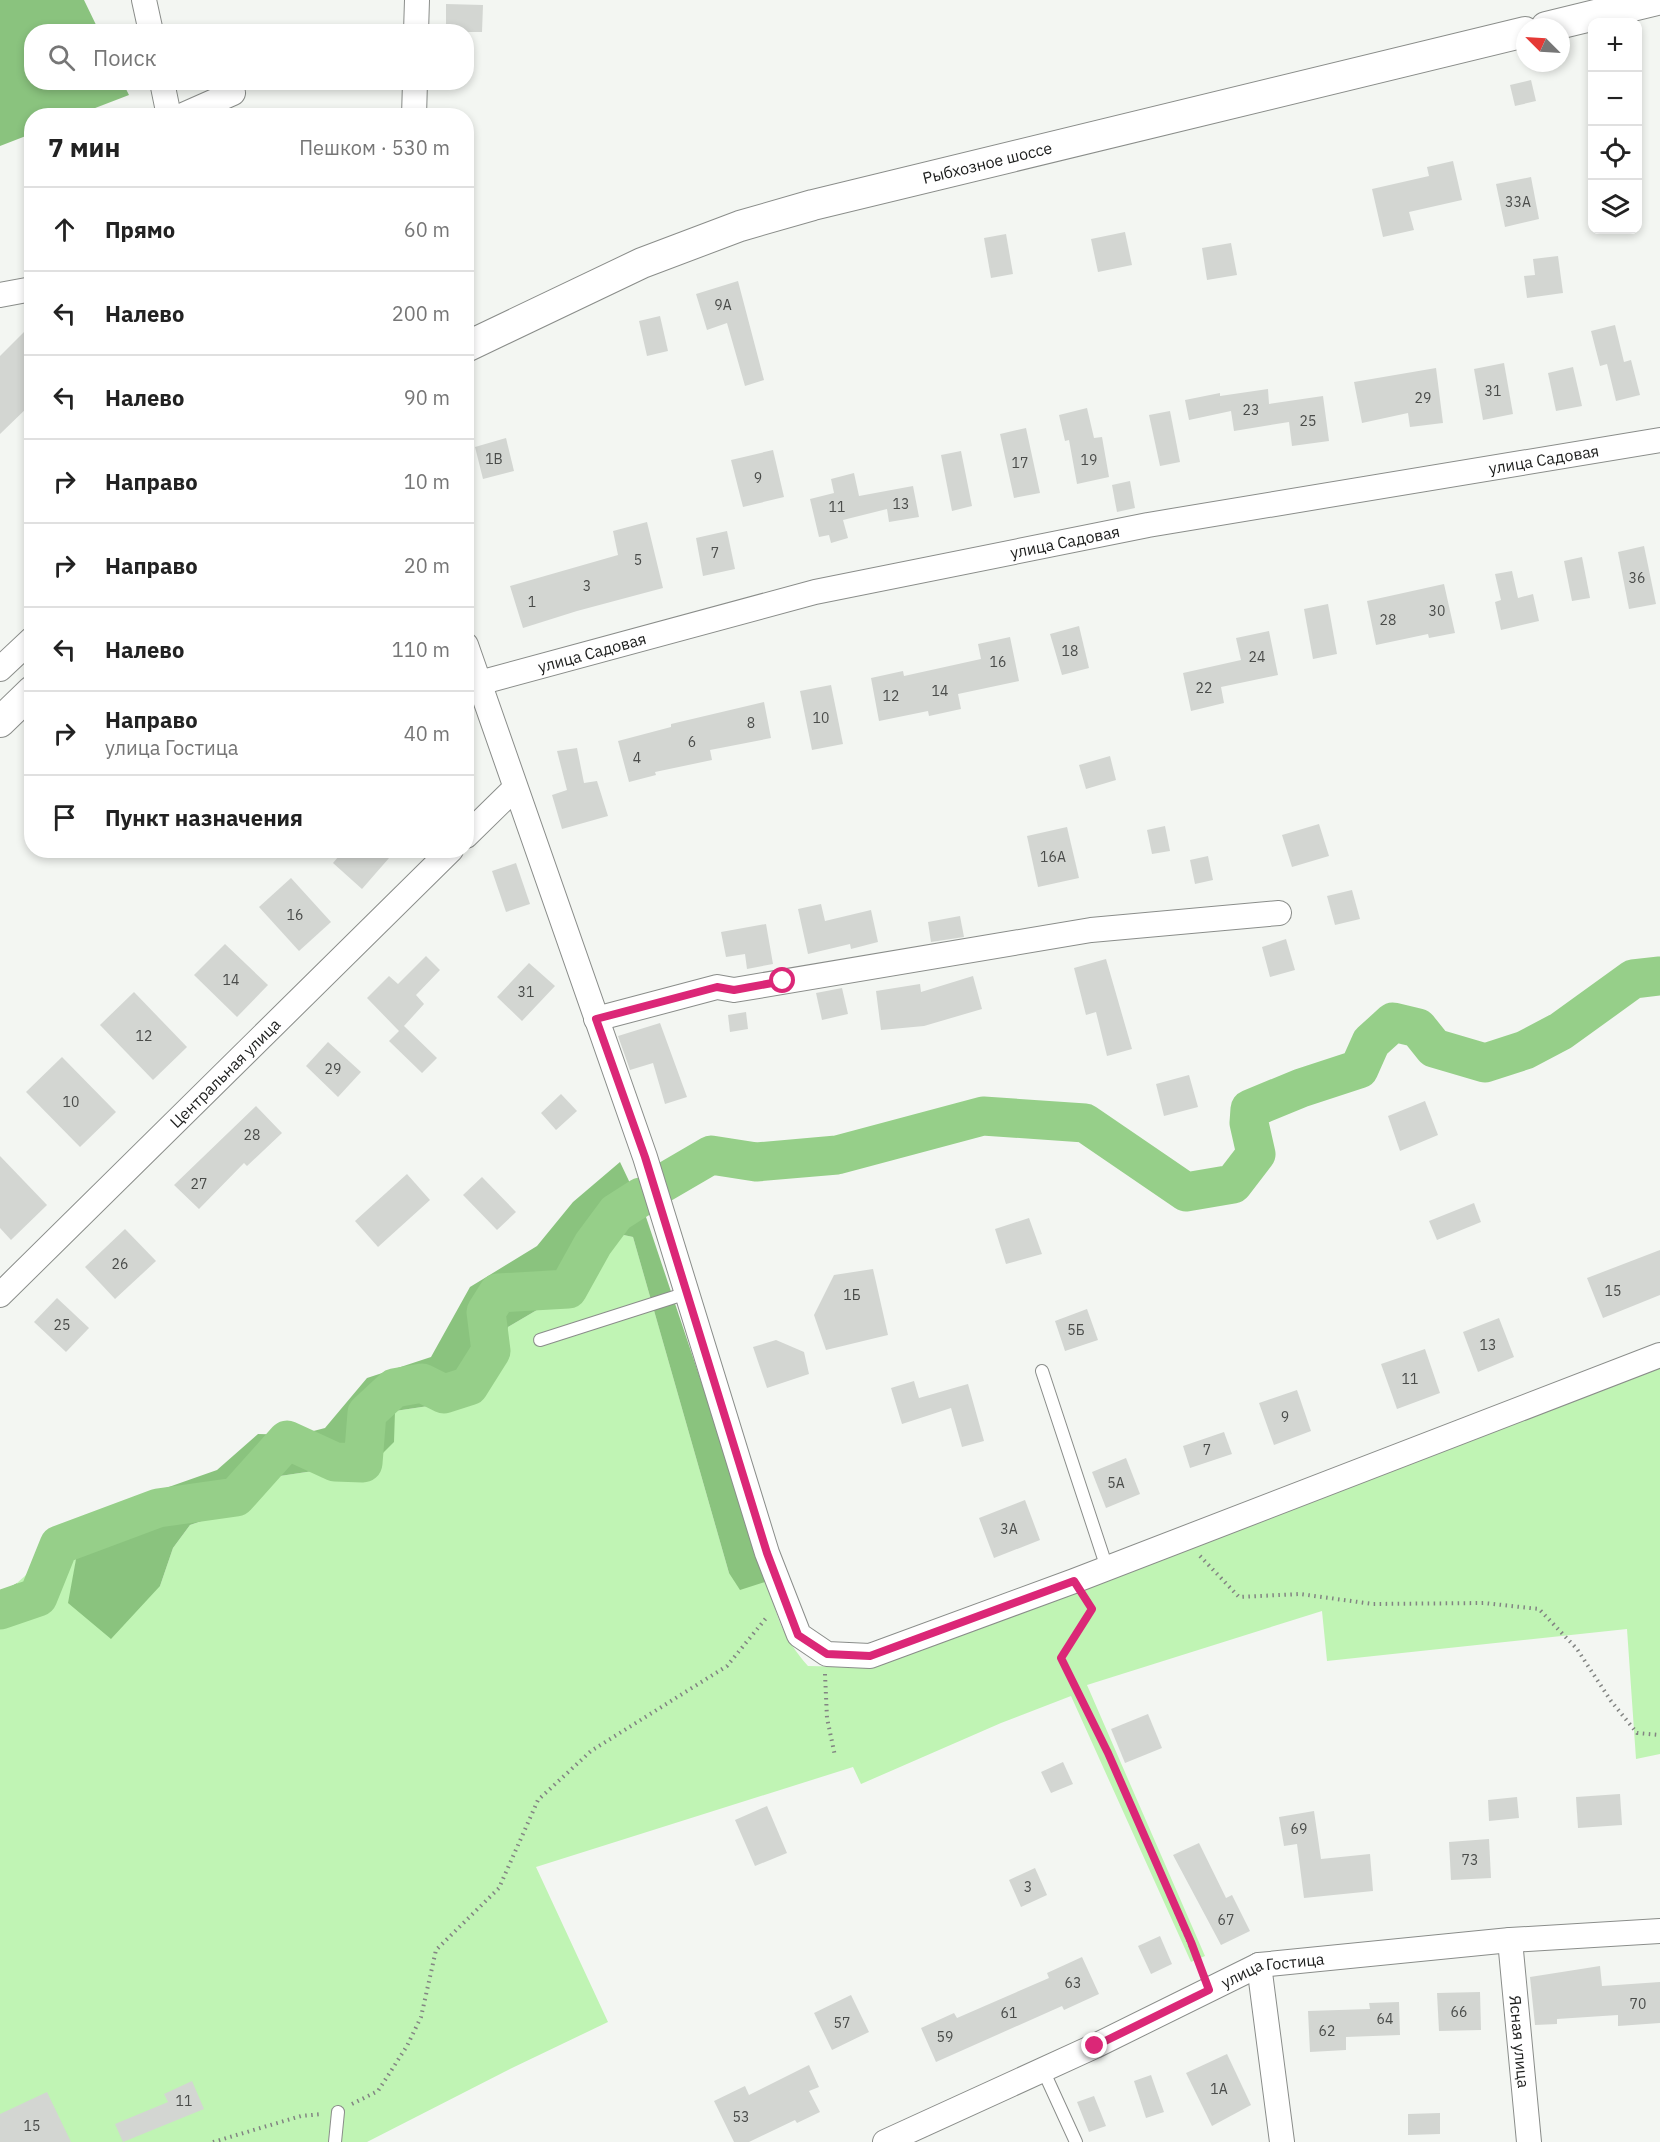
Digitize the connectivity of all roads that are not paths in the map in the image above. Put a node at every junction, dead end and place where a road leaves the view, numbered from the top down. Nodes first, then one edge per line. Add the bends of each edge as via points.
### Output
1 (144, 0) edge
2 (417, 0) edge
3 (1657, 0) edge
4 (1570, 21) edge
5 (149, 24) edge
6 (416, 24) edge
7 (1516, 34) edge
8 (164, 90) edge
9 (415, 90) edge
10 (233, 93) dead end
11 (167, 108) edge
12 (199, 108) edge
13 (414, 108) edge
14 (474, 343) edge
15 (1660, 440) edge
16 (24, 646) edge
17 (474, 668) edge
18 (0, 669) edge
19 (479, 682) junction
20 (24, 699) edge
21 (0, 722) edge
22 (514, 788) junction
23 (474, 828) edge
24 (443, 858) edge
25 (1279, 913) dead end
26 (596, 1019) junction
27 (687, 1293) junction
28 (0, 1295) edge
29 (540, 1340) dead end
30 (1660, 1355) edge
31 (1042, 1371) dead end
32 (1107, 1568) junction
33 (1660, 1931) edge
34 (1510, 1940) junction
35 (1258, 1965) junction
36 (1043, 2070) junction
37 (338, 2112) road end
38 (335, 2142) edge
39 (885, 2142) edge
40 (1076, 2142) edge
41 (1282, 2142) edge
42 (1529, 2142) edge

1 - 5 street
2 - 6 street
3 - 4 street
7 - 14 street, Рыбхозное шоссе via 740,226 642,263
8 - 11 street
9 - 13 street
10 - 12 street
15 - 19 street, улица Садовая via 1148,525 815,592
16 - 18 street
17 - 19 street
19 - 22 street
20 - 21 street
22 - 23 street
22 - 26 street
24 - 28 street, Центральная улица
25 - 26 street via 1091,930 734,990 717,987
26 - 27 street via 645,1157
27 - 29 lane
27 - 32 street via 767,1553 798,1635 827,1654 870,1656
30 - 32 street
31 - 32 lane
33 - 34 street, улица Гостица
34 - 35 street, улица Гостица
34 - 42 street, Ясная улица
35 - 36 street, улица Гостица
35 - 41 street
36 - 39 street, улица Гостица
36 - 40 lane
37 - 38 lane

